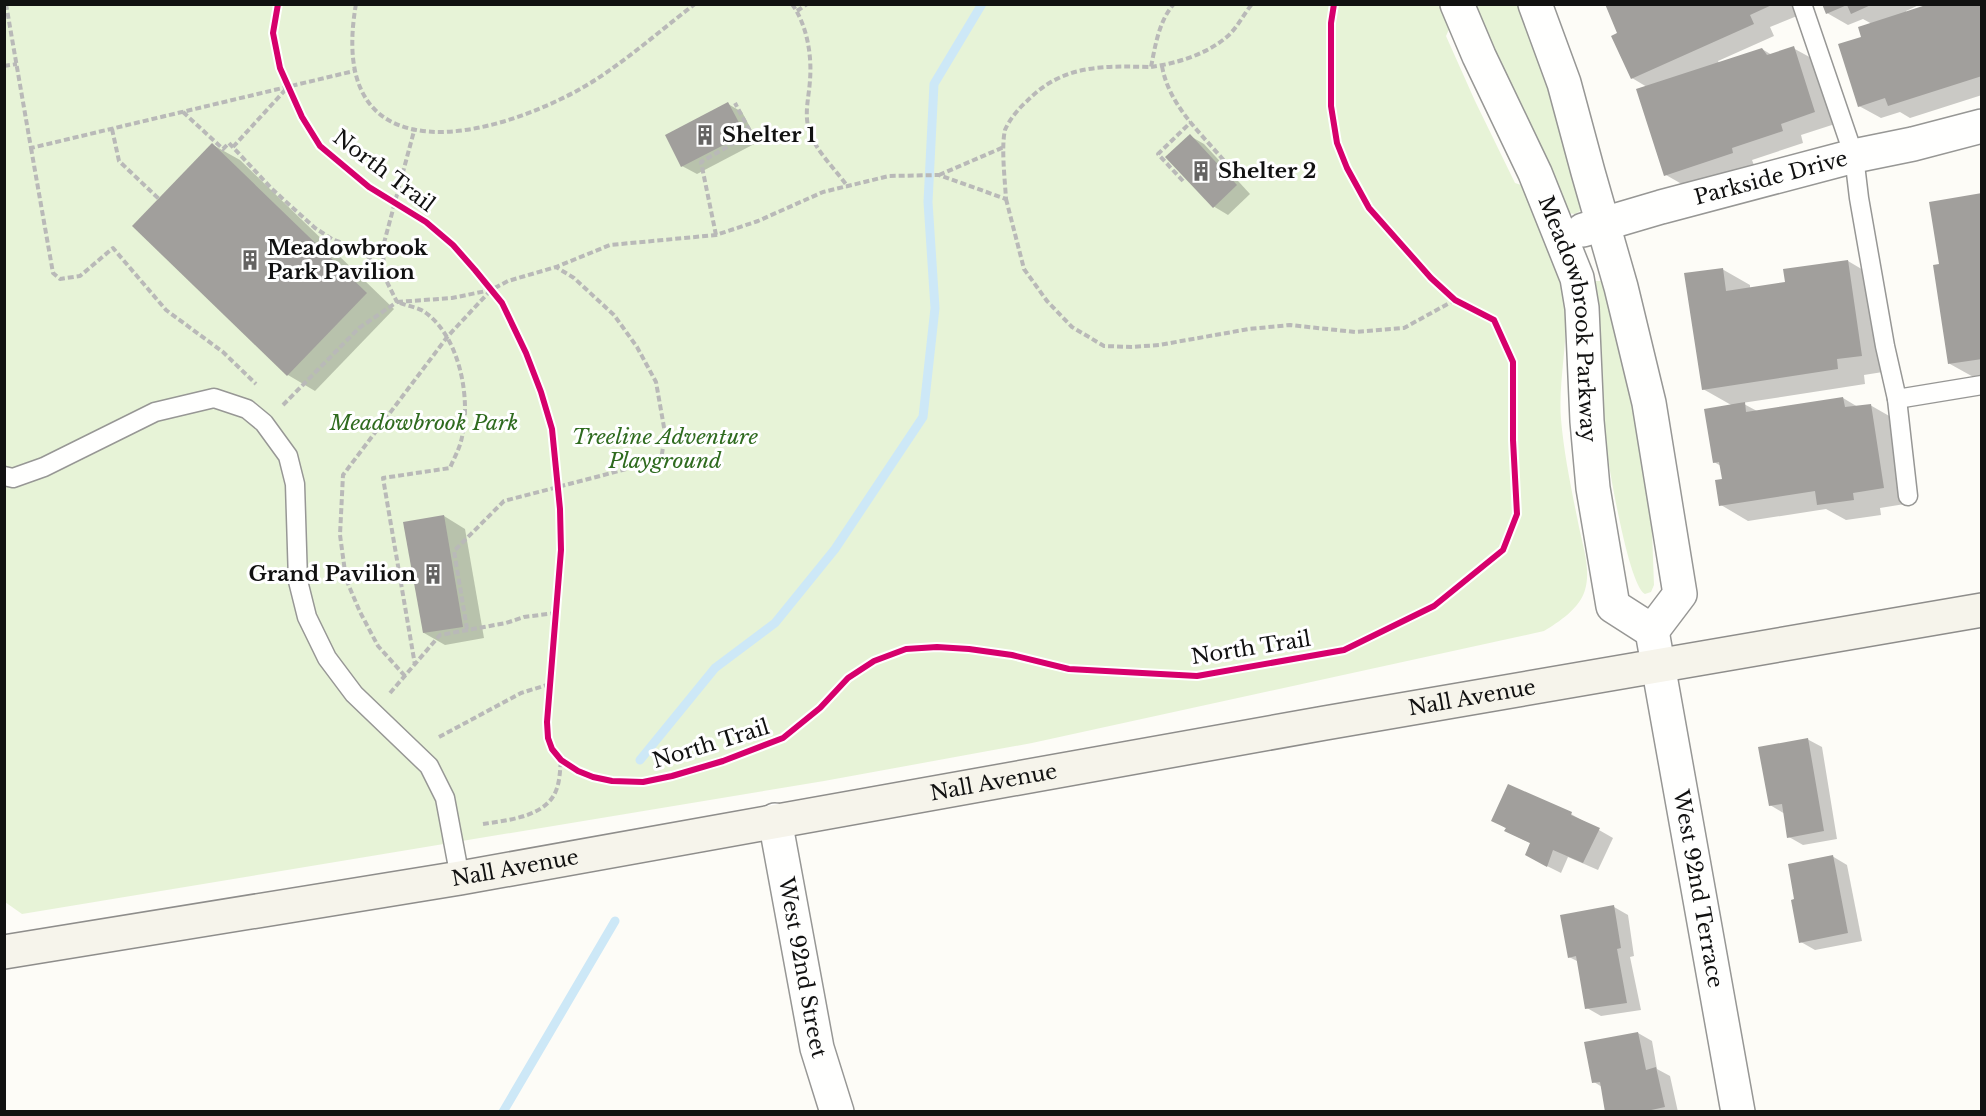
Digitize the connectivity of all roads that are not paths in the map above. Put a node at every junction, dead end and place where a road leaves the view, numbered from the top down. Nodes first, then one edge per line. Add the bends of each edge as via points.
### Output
1 (1457, 4) edge
2 (1535, 4) edge
3 (1802, 4) edge
4 (1982, 126) edge
5 (1854, 156) junction
6 (1604, 223) junction
7 (1562, 238) junction
8 (1982, 385) edge
9 (1897, 399) junction
10 (4, 476) edge
11 (1908, 496) dead end
12 (1982, 610) edge
13 (1652, 631) junction
14 (1658, 666) junction
15 (775, 820) junction
16 (460, 878) junction
17 (4, 952) edge
18 (837, 1112) edge
19 (1738, 1112) edge

1 - 7 street, Meadowbrook Parkway
2 - 6 street via 1564,83
3 - 5 lane
4 - 5 street, Parkside Drive
5 - 6 street, Parkside Drive
5 - 9 lane
6 - 7 street, Parkside Drive
6 - 13 street via 1649,403 1680,594
7 - 13 street, Meadowbrook Parkway via 1577,278 1582,308 1593,488 1613,606
8 - 9 lane
9 - 11 lane
10 - 16 lane via 13,478 44,467 155,412 206,399 247,409 264,423 288,456 295,484 298,580 308,617 327,658 354,694 429,766 445,798
12 - 14 main road, Nall Avenue
13 - 14 street
14 - 15 main road, Nall Avenue
14 - 19 street, West 92nd Terrace
15 - 16 main road, Nall Avenue
15 - 18 street, West 92nd Street via 817,1048
16 - 17 main road, Nall Avenue

